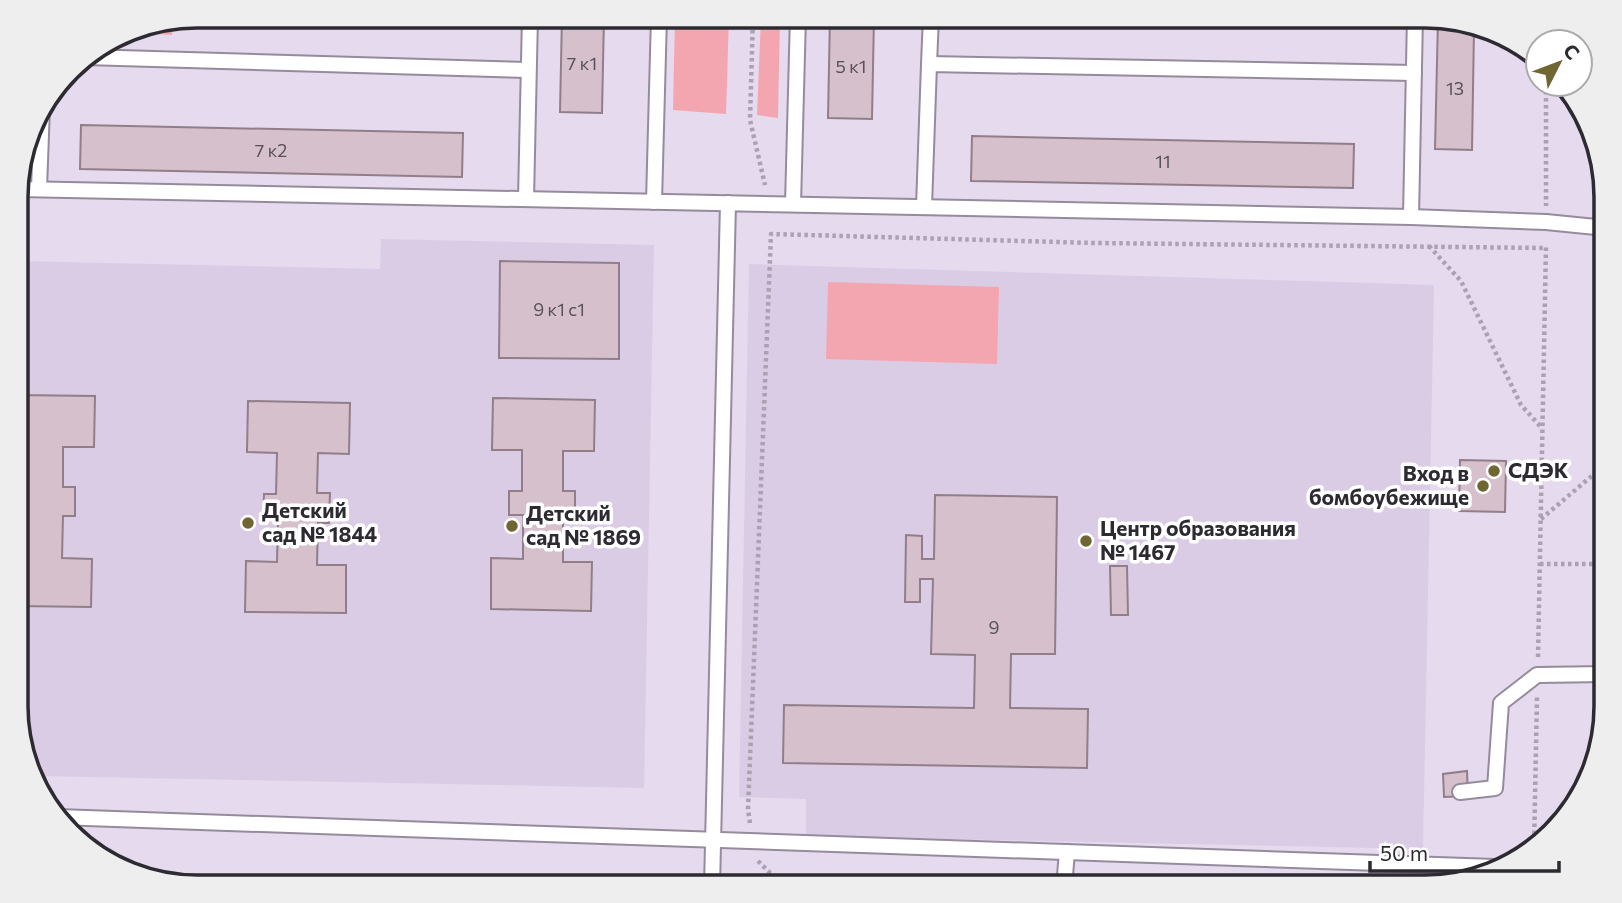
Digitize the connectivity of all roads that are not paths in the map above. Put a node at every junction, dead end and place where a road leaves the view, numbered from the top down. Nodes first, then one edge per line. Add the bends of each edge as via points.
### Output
1 (530, 28) edge
2 (659, 28) edge
3 (798, 28) edge
4 (930, 28) edge
5 (1415, 28) edge
6 (103, 58) edge
7 (929, 64) junction
8 (528, 70) junction
9 (1414, 73) junction
10 (41, 132) edge
11 (28, 189) edge
12 (39, 189) junction
13 (526, 199) junction
14 (654, 202) junction
15 (728, 203) junction
16 (793, 204) junction
17 (924, 207) junction
18 (1411, 217) junction
19 (1594, 227) edge
20 (1594, 674) edge
21 (1460, 792) dead end
22 (70, 817) edge
23 (713, 840) junction
24 (1067, 852) junction
25 (1478, 866) edge
26 (712, 875) edge
27 (1065, 875) edge

1 - 8 lane
2 - 14 lane
3 - 16 lane
4 - 7 lane
5 - 9 lane
6 - 8 lane
7 - 9 lane
7 - 17 lane
8 - 13 lane
9 - 18 lane
10 - 12 lane
11 - 12 lane
12 - 13 lane
13 - 14 lane
14 - 15 lane
15 - 16 lane
15 - 23 lane
16 - 17 lane
17 - 18 lane
18 - 19 lane
20 - 21 lane via 1537,675 1501,703 1495,788
22 - 23 lane
23 - 24 lane
23 - 26 lane
24 - 25 lane
24 - 27 lane

